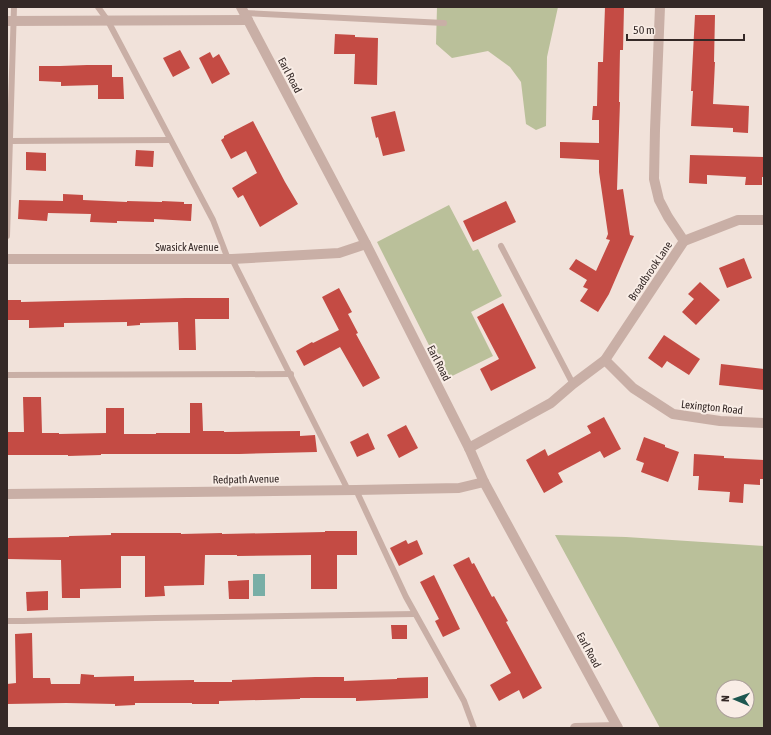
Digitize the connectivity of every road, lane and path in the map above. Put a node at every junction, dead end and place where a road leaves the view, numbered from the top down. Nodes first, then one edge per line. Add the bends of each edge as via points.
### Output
1 (14, 7) edge
2 (98, 7) edge
3 (660, 7) edge
4 (244, 13) edge
5 (10, 21) edge
6 (108, 21) junction
7 (444, 24) dead end
8 (170, 140) junction
9 (10, 141) junction
10 (764, 220) edge
11 (7, 236) edge
12 (684, 241) junction
13 (366, 244) junction
14 (501, 246) dead end
15 (230, 259) junction
16 (7, 260) edge
17 (605, 360) junction
18 (291, 374) junction
19 (7, 375) edge
20 (573, 384) junction
21 (764, 423) edge
22 (470, 448) junction
23 (484, 482) junction
24 (352, 490) junction
25 (7, 494) edge
26 (415, 614) junction
27 (7, 621) edge
28 (474, 728) edge
29 (575, 728) edge
30 (618, 728) edge

1 - 5 lane
2 - 6 lane
3 - 12 street, Broadbrook Lane via 654,179 668,217
4 - 6 street
4 - 7 lane
4 - 13 street, Earl Road
5 - 6 street
5 - 9 lane
6 - 8 lane
8 - 9 lane
8 - 15 lane
9 - 11 lane
10 - 12 street via 738,220
12 - 17 street, Broadbrook Lane
13 - 15 street, Swasick Avenue via 338,253
13 - 22 street, Earl Road
14 - 20 lane
15 - 16 street, Swasick Avenue
15 - 18 lane
17 - 20 street, Broadbrook Lane
17 - 21 street, Lexington Road via 633,388 673,414 720,421
18 - 19 lane
18 - 24 lane
20 - 22 street, Broadbrook Lane via 551,403
22 - 23 street, Earl Road
23 - 24 street, Redpath Avenue via 459,488
23 - 30 street, Earl Road
24 - 25 street, Redpath Avenue
24 - 26 lane
26 - 27 lane
26 - 28 lane via 464,701
29 - 30 street

